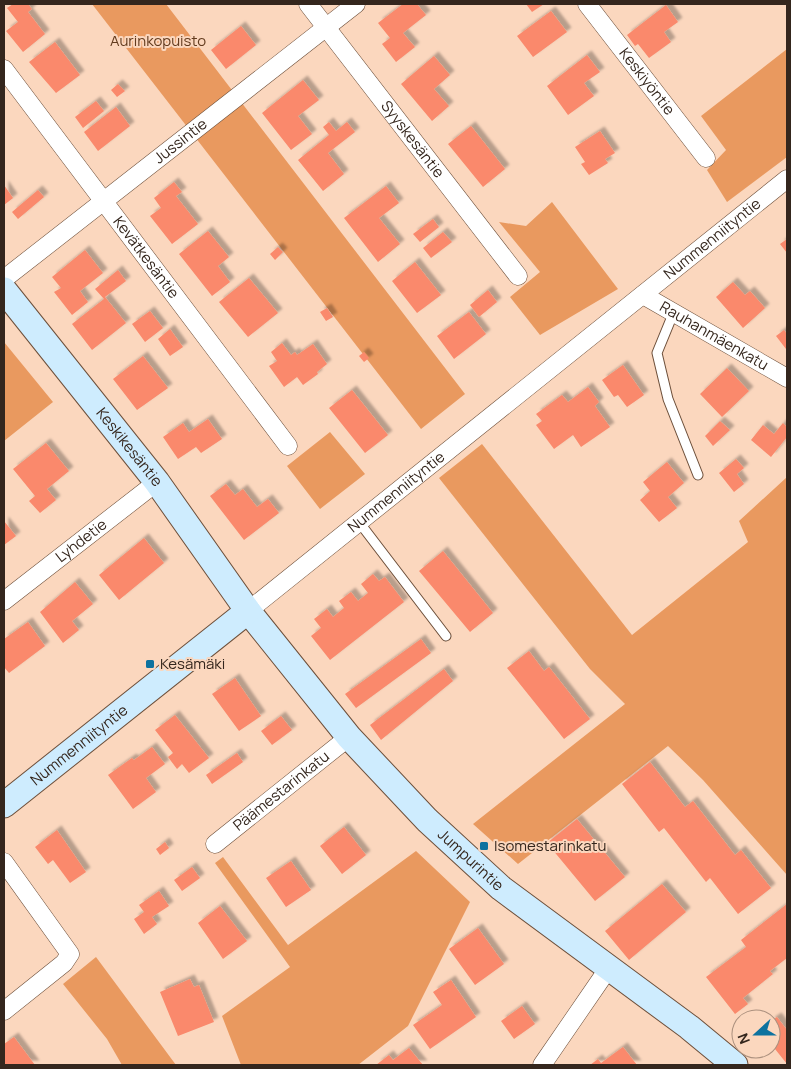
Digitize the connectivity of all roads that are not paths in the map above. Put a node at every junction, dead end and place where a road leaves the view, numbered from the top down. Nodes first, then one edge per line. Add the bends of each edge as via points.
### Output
1 (308, 4) edge
2 (356, 4) edge
3 (593, 6) edge
4 (326, 27) junction
5 (4, 68) edge
6 (706, 158) dead end
7 (787, 179) edge
8 (103, 201) junction
9 (518, 276) dead end
10 (4, 279) edge
11 (4, 290) edge
12 (643, 295) junction
13 (673, 314) junction
14 (785, 374) edge
15 (288, 446) dead end
16 (698, 475) dead end
17 (158, 482) junction
18 (359, 522) junction
19 (4, 601) edge
20 (248, 611) junction
21 (446, 636) dead end
22 (348, 737) junction
23 (4, 805) edge
24 (215, 844) dead end
25 (4, 862) edge
26 (608, 969) junction
27 (4, 1011) edge
28 (542, 1065) edge
29 (735, 1065) edge

1 - 4 street, Syyskesäntie
2 - 4 street, Jussintie
3 - 6 street, Keskiyöntie
4 - 8 street, Jussintie
4 - 9 street, Syyskesäntie
5 - 8 street, Kevätkesäntie
7 - 12 street, Nummenniityntie
8 - 10 street, Jussintie
8 - 15 street, Kevätkesäntie
11 - 17 street, Keskikesäntie
12 - 13 street, Rauhanmäenkatu
12 - 18 street, Nummenniityntie
13 - 14 street, Rauhanmäenkatu
13 - 16 lane via 657,354 668,400
17 - 19 street, Lyhdetie
17 - 20 street, Keskikesäntie
18 - 20 street, Nummenniityntie
18 - 21 lane
20 - 22 street, Jumpurintie
20 - 23 street, Nummenniityntie
22 - 24 street, Päämestarinkatu
22 - 26 street, Jumpurintie via 464,856
25 - 27 street via 70,954 64,963
26 - 28 street
26 - 29 street, Jumpurintie via 689,1027

